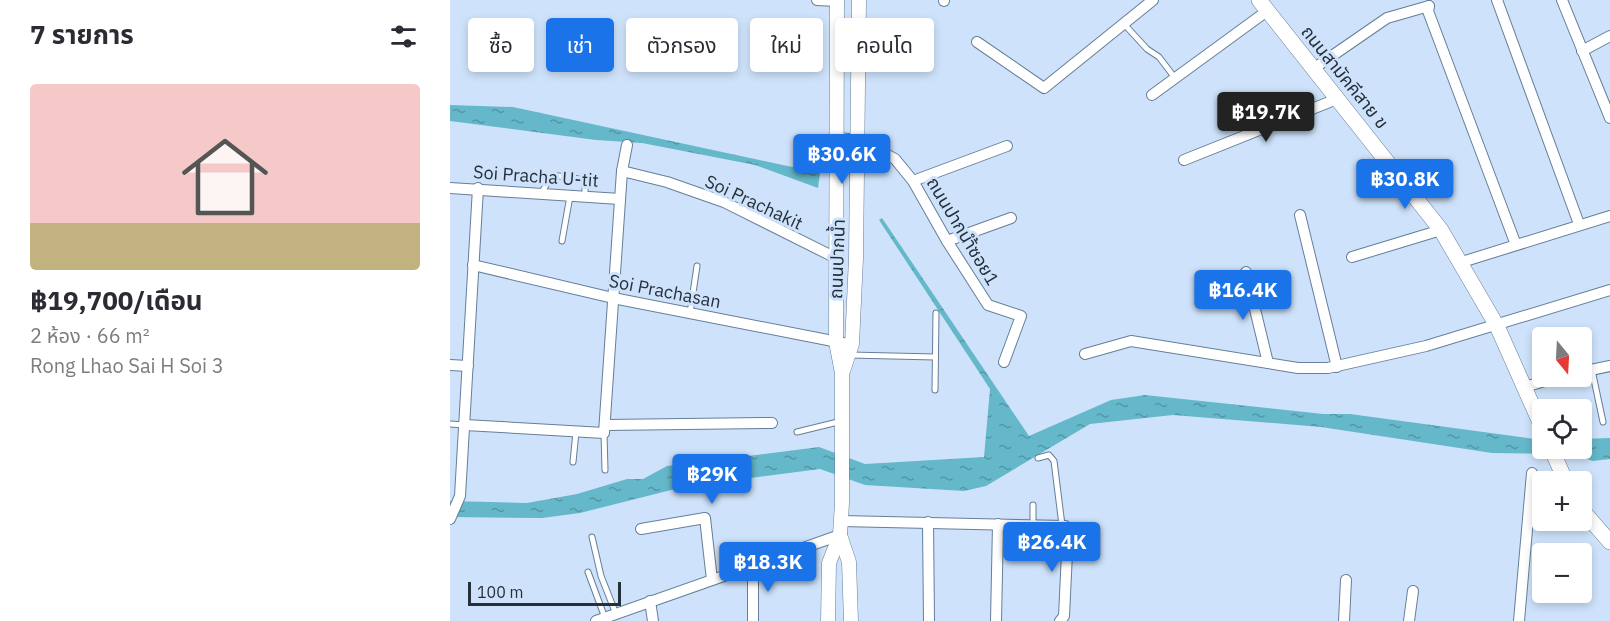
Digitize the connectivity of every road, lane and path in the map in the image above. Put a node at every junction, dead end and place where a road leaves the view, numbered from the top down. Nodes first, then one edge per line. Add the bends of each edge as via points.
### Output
1 (817, 0) edge
2 (859, 0) edge
3 (1153, 0) edge
4 (1497, 0) edge
5 (1562, 0) edge
6 (837, 1) edge
7 (1432, 3) edge
8 (1263, 5) edge
9 (1124, 24) junction
10 (1610, 36) edge
11 (976, 42) dead end
12 (1582, 51) junction
13 (1313, 69) junction
14 (1175, 78) junction
15 (1152, 95) dead end
16 (1337, 99) junction
17 (1610, 117) edge
18 (837, 138) junction
19 (859, 140) junction
20 (627, 145) dead end
21 (1008, 146) dead end
22 (1184, 160) dead end
23 (622, 171) junction
24 (914, 181) junction
25 (450, 188) edge
26 (478, 188) junction
27 (542, 192) junction
28 (570, 194) junction
29 (585, 196) junction
30 (620, 199) junction
31 (1300, 215) dead end
32 (1610, 216) edge
33 (1011, 218) dead end
34 (1579, 224) junction
35 (1441, 230) junction
36 (947, 241) junction
37 (562, 242) dead end
38 (1516, 245) junction
39 (1352, 257) dead end
40 (836, 258) junction
41 (1462, 262) junction
42 (473, 265) junction
43 (697, 266) dead end
44 (1246, 272) dead end
45 (1610, 290) edge
46 (613, 298) junction
47 (936, 313) dead end
48 (690, 314) junction
49 (1497, 326) junction
50 (844, 349) junction
51 (1085, 354) dead end
52 (935, 357) junction
53 (1004, 362) dead end
54 (1268, 363) junction
55 (450, 365) edge
56 (468, 366) junction
57 (1610, 366) edge
58 (1337, 367) junction
59 (1592, 370) edge
60 (1532, 385) edge
61 (1524, 387) junction
62 (1591, 387) edge
63 (935, 390) dead end
64 (1532, 405) edge
65 (843, 420) junction
66 (1603, 422) dead end
67 (772, 423) dead end
68 (450, 424) edge
69 (465, 425) junction
70 (605, 429) junction
71 (576, 432) junction
72 (797, 432) dead end
73 (1038, 458) dead end
74 (573, 462) dead end
75 (605, 470) dead end
76 (1532, 472) dead end
77 (1033, 505) dead end
78 (450, 519) edge
79 (841, 521) junction
80 (928, 522) junction
81 (1592, 522) edge
82 (998, 524) junction
83 (1033, 524) junction
84 (1065, 527) junction
85 (641, 529) dead end
86 (840, 535) junction
87 (592, 537) dead end
88 (1610, 542) edge
89 (753, 566) junction
90 (588, 573) dead end
91 (712, 580) junction
92 (1346, 580) dead end
93 (1413, 591) dead end
94 (650, 601) junction
95 (616, 614) junction
96 (602, 620) edge
97 (653, 621) edge
98 (753, 621) edge
99 (828, 621) edge
100 (850, 621) edge
101 (930, 621) edge
102 (996, 621) edge
103 (1060, 621) edge
104 (1344, 621) edge
105 (1409, 621) edge
106 (1518, 621) edge

1 - 6 street
2 - 19 street, ถนนปากน้ำ
3 - 9 street
4 - 34 street
5 - 12 street
6 - 18 street, ถนนปากน้ำ
7 - 13 street via 1387,18
7 - 38 street via 1428,10
8 - 13 main road, ถนนสามัคคีสาย ข
8 - 14 street
9 - 11 street via 1044,88
9 - 14 lane
10 - 12 street
12 - 17 street
13 - 16 main road, ถนนสามัคคีสาย ข
14 - 15 street
16 - 22 street
16 - 35 main road, ถนนสามัคคีสาย ข
18 - 19 street, ถนนปากนำ้ซอย1
18 - 40 street, ถนนปากน้ำ
19 - 24 street, ถนนปากนำ้ซอย1 via 895,159
19 - 50 street, ถนนปากน้ำ
20 - 23 street
21 - 24 street
23 - 30 street
23 - 40 street, Soi Prachakit via 724,202
24 - 36 street, ถนนปากนำ้ซอย1
25 - 26 street, Soi Pracha U-tit
26 - 27 street, Soi Pracha U-tit
26 - 42 street
27 - 28 street, Soi Pracha U-tit
27 - 29 lane via 552,175 585,180
28 - 29 street, Soi Pracha U-tit
28 - 37 lane
29 - 30 street, Soi Pracha U-tit
30 - 46 street
31 - 58 street
32 - 34 street
33 - 36 street
34 - 38 street
35 - 39 street
35 - 41 main road, ถนนสามัคคีสาย ข
36 - 53 street, ถนนปากนำ้ซอย1 via 988,305 1021,316
38 - 41 street
40 - 50 street, ถนนปากน้ำ
41 - 49 main road, ถนนสามัคคีสาย ข
42 - 46 street, Soi Prachasan
42 - 56 street
43 - 48 lane
44 - 54 street
45 - 49 street
46 - 48 street, Soi Prachasan
46 - 70 street
47 - 52 lane
48 - 50 street, Soi Prachasan
49 - 58 street
49 - 61 main road, ถนนสามัคคีสาย ข
50 - 52 lane
50 - 65 street, ถนนปากน้ำ
51 - 54 street via 1131,341
52 - 63 lane
54 - 58 street via 1298,368
55 - 56 street
56 - 69 street
57 - 59 street
60 - 61 street
61 - 64 main road, ถนนสามัคคีสาย ข
62 - 66 lane
65 - 72 lane
65 - 79 street, ถนนปากน้ำ
67 - 70 street
68 - 69 lane
69 - 71 street
69 - 78 street via 460,496
70 - 71 street
70 - 75 lane
71 - 74 lane
73 - 84 lane via 1049,455 1054,461
76 - 106 street
77 - 83 lane
79 - 80 street
79 - 86 street, ถนนปากน้ำ
80 - 82 street
80 - 101 street
81 - 88 main road
82 - 83 street
82 - 102 street
83 - 84 street
84 - 103 street via 1064,616
85 - 91 street via 705,518
86 - 89 street
86 - 99 street, ถนนปากน้ำ via 829,562
86 - 100 street, ถนนปากน้ำ via 849,562
87 - 95 lane via 601,576
89 - 91 street
89 - 98 street
90 - 96 lane
91 - 94 street
92 - 104 street
93 - 105 street
94 - 95 street
94 - 97 street
95 - 96 street

